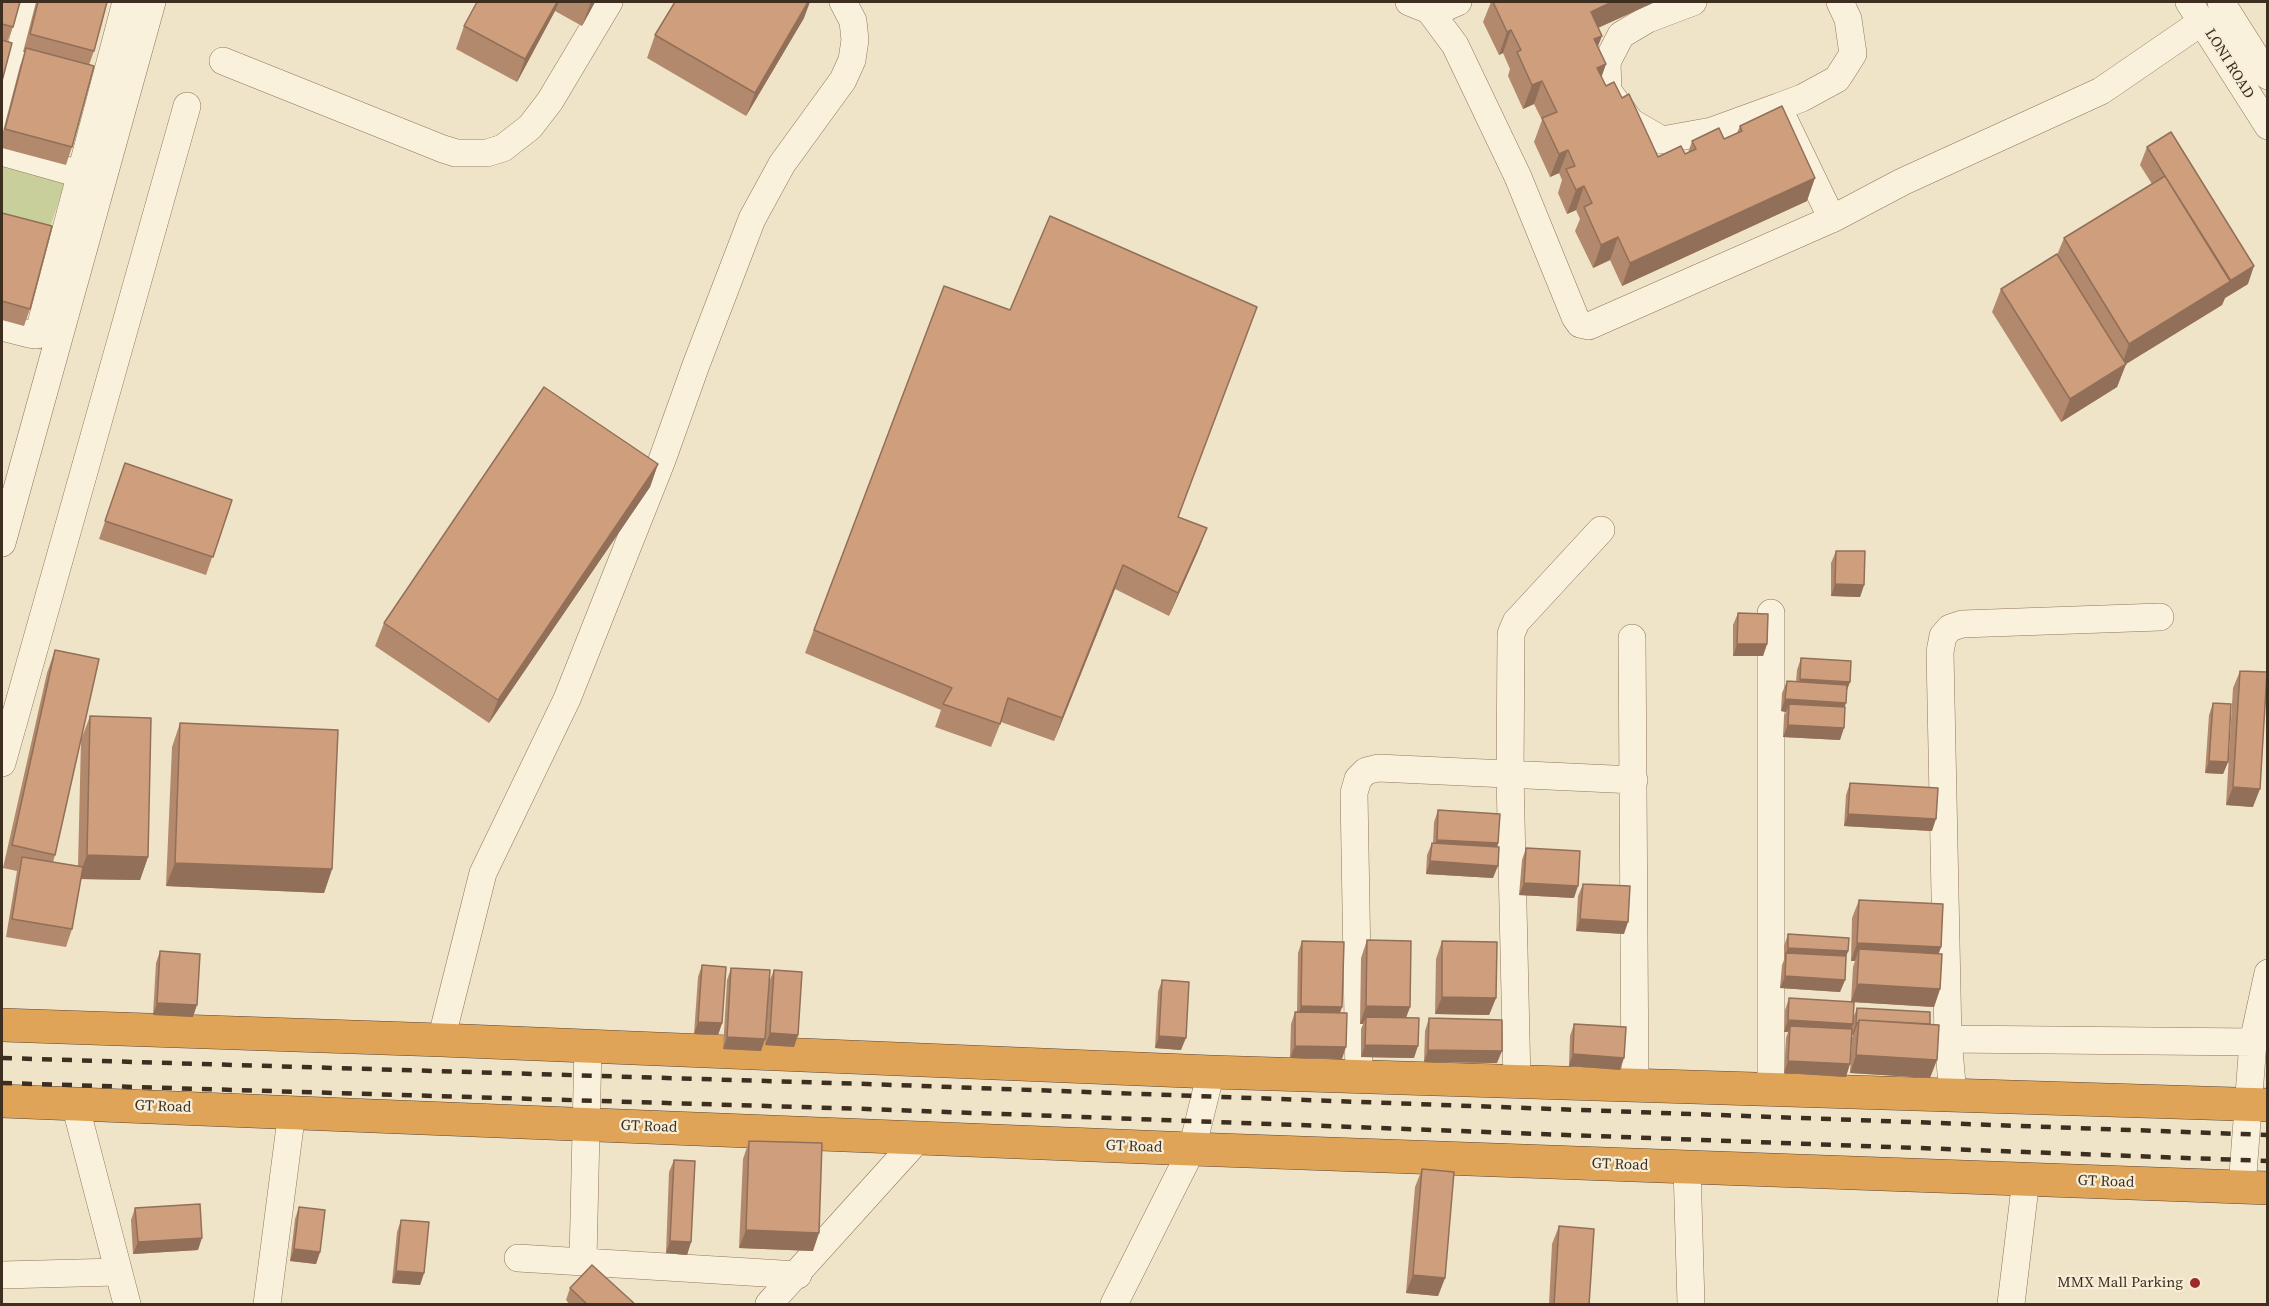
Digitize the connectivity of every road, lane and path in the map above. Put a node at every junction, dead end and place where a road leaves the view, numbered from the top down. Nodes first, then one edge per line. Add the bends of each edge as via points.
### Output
1 (33, 2) edge
2 (126, 2) edge
3 (152, 2) edge
4 (609, 2) edge
5 (843, 2) edge
6 (1458, 2) edge
7 (1693, 2) edge
8 (1840, 2) edge
9 (2221, 2) edge
10 (1419, 6) edge
11 (2196, 11) edge
12 (20, 54) edge
13 (222, 62) dead end
14 (2268, 76) edge
15 (187, 106) dead end
16 (1778, 107) junction
17 (2, 119) edge
18 (2268, 126) edge
19 (2, 152) edge
20 (80, 174) junction
21 (1832, 219) junction
22 (2, 327) edge
23 (1601, 530) dead end
24 (2, 543) edge
25 (1771, 613) dead end
26 (2160, 617) dead end
27 (1632, 638) dead end
28 (2, 763) edge
29 (1510, 775) junction
30 (1634, 780) junction
31 (2268, 973) edge
32 (2, 1025) edge
33 (1948, 1038) junction
34 (441, 1040) junction
35 (2253, 1042) junction
36 (588, 1046) junction
37 (1211, 1072) junction
38 (1359, 1077) junction
39 (1517, 1082) junction
40 (1635, 1086) junction
41 (1771, 1089) junction
42 (1953, 1095) junction
43 (2, 1101) edge
44 (75, 1104) junction
45 (2257, 1105) edge
46 (292, 1112) junction
47 (588, 1124) junction
48 (919, 1138) junction
49 (1192, 1149) junction
50 (1687, 1167) junction
51 (2026, 1179) junction
52 (2255, 1187) edge
53 (518, 1258) dead end
54 (583, 1260) junction
55 (117, 1272) junction
56 (2, 1275) edge
57 (798, 1275) junction
58 (128, 1305) edge
59 (267, 1305) edge
60 (769, 1305) edge
61 (1114, 1305) edge
62 (1691, 1305) edge
63 (2011, 1305) edge

1 - 12 street
2 - 20 street via 95,76
3 - 24 street
4 - 13 street via 550,101 530,127 503,148 487,153 442,149
5 - 34 street via 853,21 852,60 843,80 778,171 752,219 567,699 483,873
6 - 10 street via 1442,9
7 - 16 street via 1648,19 1621,35 1606,62 1608,91 1631,122 1662,140 1712,131
8 - 16 street via 1848,20 1853,54 1837,79
9 - 14 street, LONI ROAD
10 - 21 street via 1455,45 1518,177 1580,324 1597,324
11 - 18 street, LONI ROAD
11 - 21 street via 2102,91 1902,182
12 - 17 street
15 - 28 street
16 - 21 street
19 - 20 street
20 - 22 street via 53,235 37,334
23 - 29 street via 1514,628 1509,652
25 - 41 street
26 - 33 street via 1962,624 1950,627 1943,636 1940,652
27 - 30 street
29 - 30 street
29 - 38 street via 1378,768 1366,771 1358,779 1354,793
29 - 39 street
30 - 40 street
31 - 35 street
32 - 34 highway
33 - 35 street
33 - 42 street
34 - 36 highway
35 - 45 street
36 - 37 highway
36 - 47 street
37 - 38 highway
37 - 49 street
38 - 39 highway
39 - 40 highway
40 - 41 highway
41 - 42 highway
42 - 45 highway
43 - 44 highway, GT Road
44 - 46 highway, GT Road
44 - 55 street
45 - 52 street
46 - 47 highway, GT Road
46 - 59 street
47 - 48 highway, GT Road
47 - 54 street
48 - 49 highway, GT Road
48 - 57 street
49 - 50 highway, GT Road
49 - 61 street
50 - 51 highway, GT Road
50 - 62 street
51 - 52 highway, GT Road
51 - 63 street
53 - 54 street
54 - 57 street
55 - 56 street
55 - 58 street
57 - 60 street

